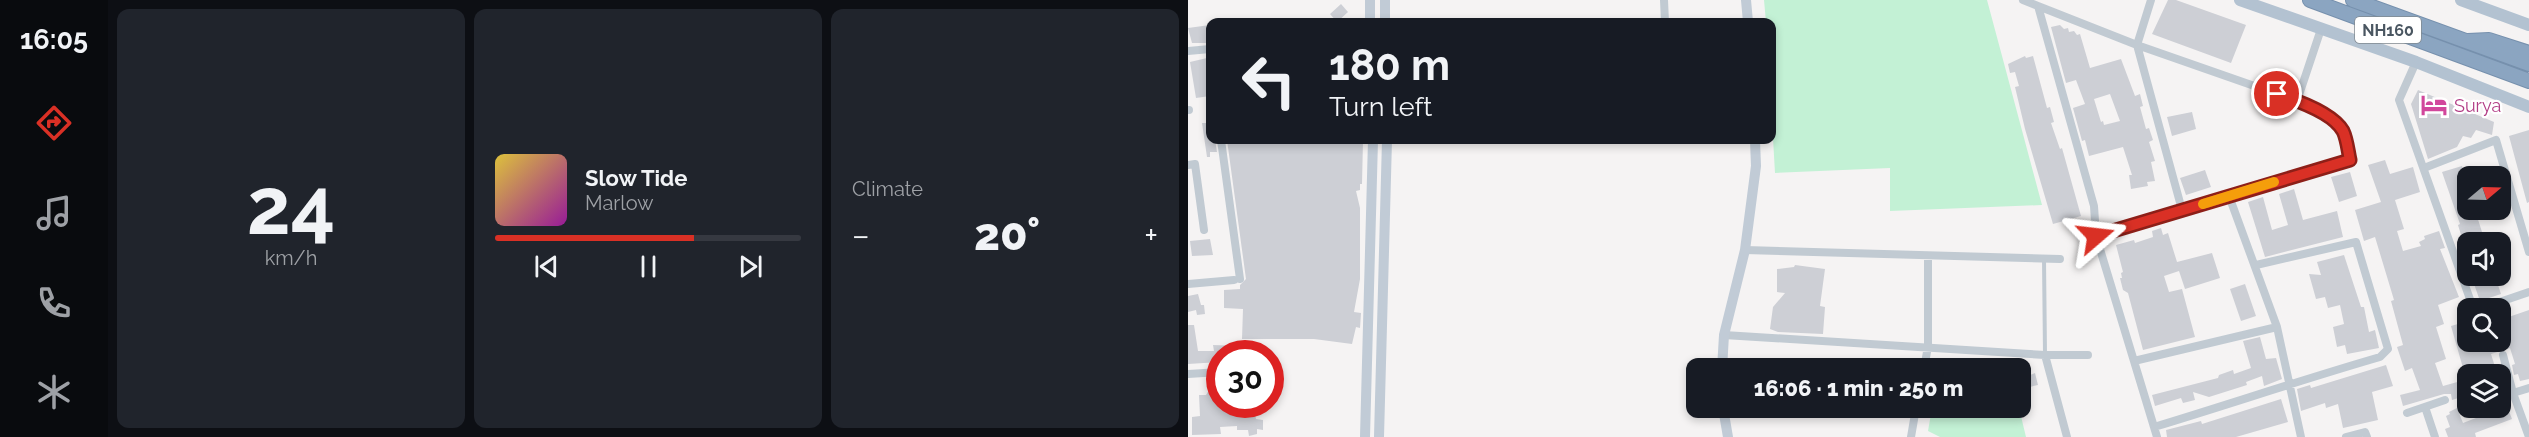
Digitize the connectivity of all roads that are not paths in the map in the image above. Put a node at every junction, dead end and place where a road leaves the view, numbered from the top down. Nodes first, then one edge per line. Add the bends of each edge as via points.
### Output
1 (1370, 0) edge
2 (1385, 0) edge
3 (1664, 0) edge
4 (1746, 0) edge
5 (2023, 0) edge
6 (2151, 0) edge
7 (2240, 0) edge
8 (2310, 0) edge
9 (2353, 0) edge
10 (2461, 0) edge
11 (2038, 6) junction
12 (1370, 18) edge
13 (1385, 18) edge
14 (1665, 18) edge
15 (1748, 18) edge
16 (2529, 25) edge
17 (2321, 29) junction
18 (2463, 42) junction
19 (2137, 45) junction
20 (1206, 49) edge
21 (1188, 51) edge
22 (2529, 53) edge
23 (2416, 62) junction
24 (2529, 64) edge
25 (2496, 70) junction
26 (2525, 80) edge
27 (2529, 91) edge
28 (2297, 101) junction
29 (2529, 107) edge
30 (1221, 144) edge
31 (1373, 144) edge
32 (1387, 144) edge
33 (1755, 144) edge
34 (1188, 165) edge
35 (2424, 168) junction
36 (2229, 196) junction
37 (2182, 210) junction
38 (1204, 230) dead end
39 (2096, 236) junction
40 (1745, 250) junction
41 (2529, 252) edge
42 (1928, 256) junction
43 (2044, 258) junction
44 (2060, 259) dead end
45 (2256, 266) junction
46 (1188, 284) edge
47 (2529, 292) edge
48 (2277, 327) junction
49 (1724, 334) junction
50 (1928, 346) junction
51 (2045, 354) junction
52 (2503, 355) dead end
53 (2088, 356) dead end
54 (1723, 358) edge
55 (1926, 358) edge
56 (2133, 361) junction
57 (1206, 373) edge
58 (1188, 374) edge
59 (2288, 383) junction
60 (2529, 388) edge
61 (2513, 393) junction
62 (2445, 400) dead end
63 (2425, 407) junction
64 (2407, 413) dead end
65 (1725, 418) edge
66 (1914, 418) edge
67 (2154, 428) junction
68 (1365, 437) edge
69 (1379, 437) edge
70 (1728, 437) edge
71 (1911, 437) edge
72 (2067, 437) edge
73 (2157, 437) edge
74 (2301, 437) edge
75 (2346, 437) edge
76 (2367, 437) edge
77 (2436, 437) edge
78 (2529, 437) edge

1 - 12 main road
2 - 13 main road
3 - 14 street
4 - 15 main road
5 - 11 street
6 - 19 street
7 - 17 main road
8 - 25 highway, NH160
9 - 18 highway, NH160
10 - 16 main road
11 - 19 street
11 - 39 street via 2094,206
17 - 23 main road
17 - 28 street
18 - 22 highway via 2489,40
18 - 24 highway
19 - 28 street
19 - 37 street
20 - 21 street
23 - 29 main road
23 - 35 street via 2399,100
25 - 26 highway
25 - 27 highway via 2512,85
28 - 36 street via 2332,119 2343,132 2350,160
30 - 46 street via 1237,279
31 - 68 main road
32 - 69 main road
33 - 40 main road
34 - 38 street via 1195,164
35 - 41 street via 2496,140
35 - 47 street via 2475,307
36 - 37 street
36 - 45 street
37 - 39 street
39 - 56 street
40 - 42 street
40 - 49 main road
42 - 43 street
42 - 50 street
43 - 44 street
43 - 51 lane
45 - 48 street
45 - 59 street via 2356,242 2388,349 2380,357
48 - 56 street
48 - 59 street
49 - 50 street
49 - 54 main road
50 - 51 street
50 - 55 street
51 - 53 street
51 - 72 street
52 - 61 street
56 - 67 street
57 - 58 street
59 - 67 street
59 - 74 street
60 - 61 street
61 - 78 street
62 - 63 street
63 - 64 street
63 - 77 street
65 - 70 main road
66 - 71 street
67 - 73 street
75 - 76 street via 2365,432

